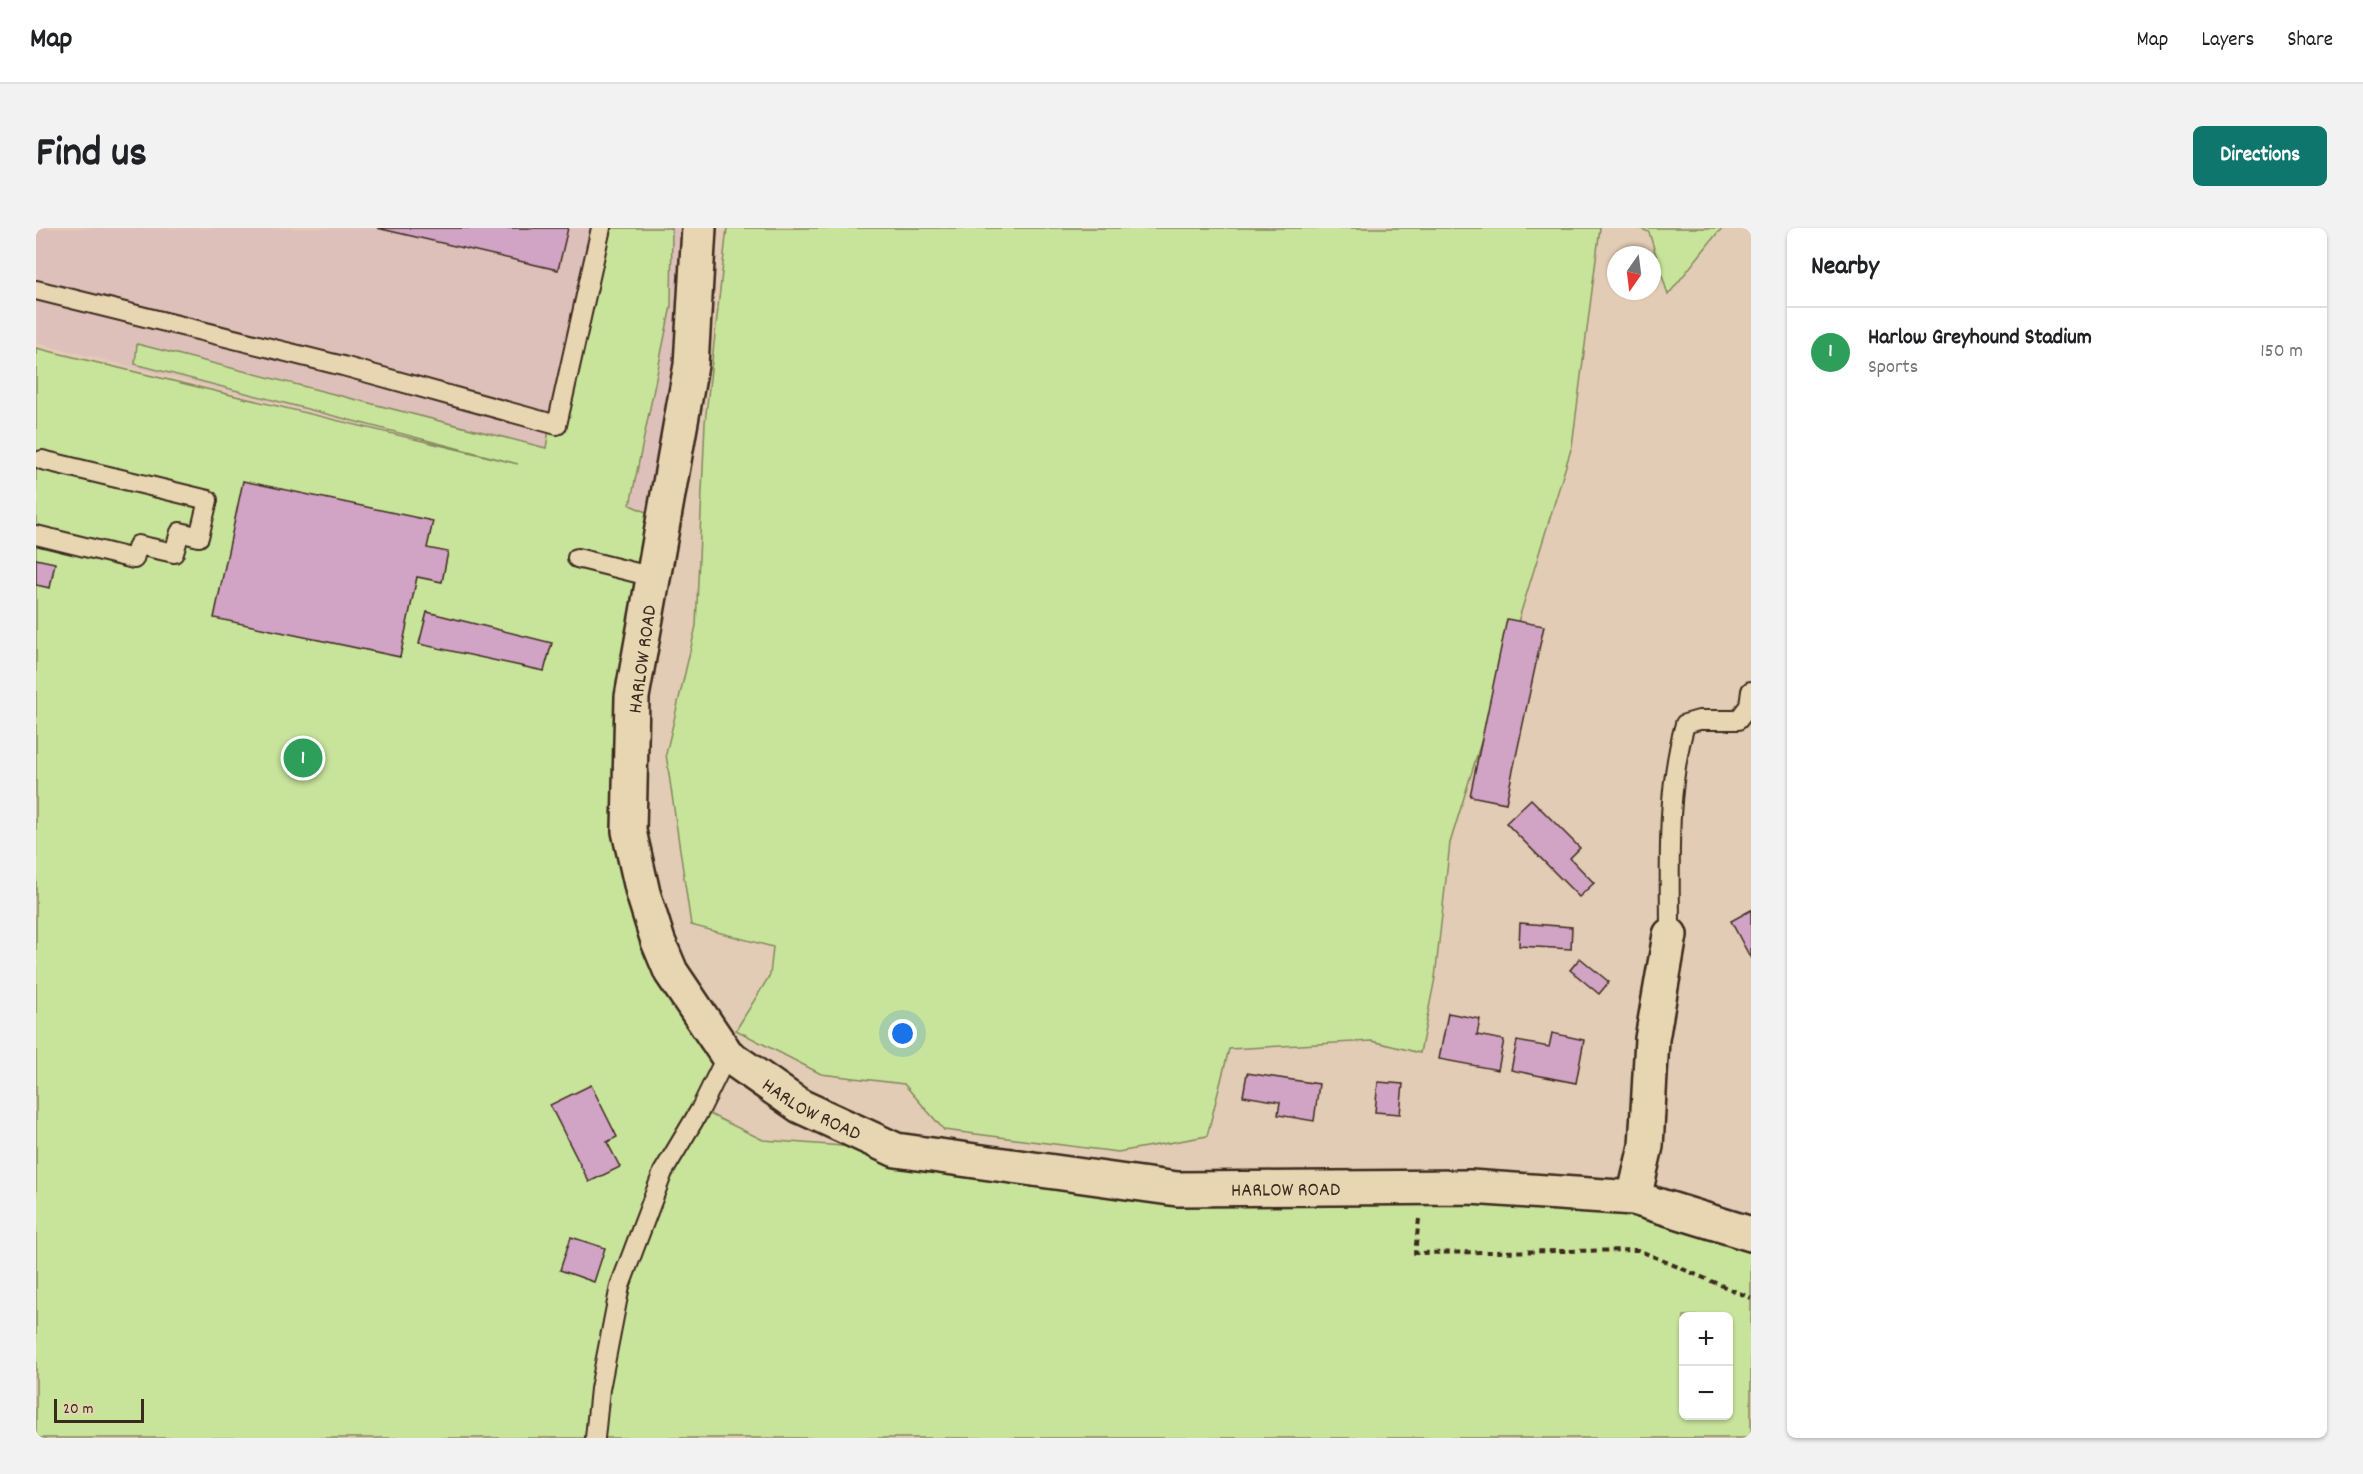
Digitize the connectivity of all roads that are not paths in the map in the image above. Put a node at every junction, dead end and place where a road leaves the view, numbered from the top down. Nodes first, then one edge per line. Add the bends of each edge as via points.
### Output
1 (601, 228) edge
2 (699, 228) edge
3 (36, 290) edge
4 (42, 460) dead end
5 (36, 535) edge
6 (577, 558) dead end
7 (653, 577) junction
8 (1751, 691) edge
9 (1670, 935) joint
10 (727, 1055) junction
11 (1634, 1198) junction
12 (1751, 1234) edge
13 (595, 1438) edge

1 - 3 lane via 556,425 343,366
2 - 7 street, HARLOW ROAD via 691,365
4 - 5 lane via 208,500 199,537 180,532 174,553 138,545 134,559
6 - 7 lane
7 - 10 street, HARLOW ROAD via 632,697 629,831 643,893 671,972
8 - 9 lane via 1749,706 1738,720 1685,724 1675,771
9 - 11 street via 1652,1039 1646,1146
10 - 11 street, HARLOW ROAD via 800,1106 896,1150 1177,1189 1470,1187
10 - 13 lane via 663,1172 620,1286 600,1389
11 - 12 street, HARLOW ROAD

